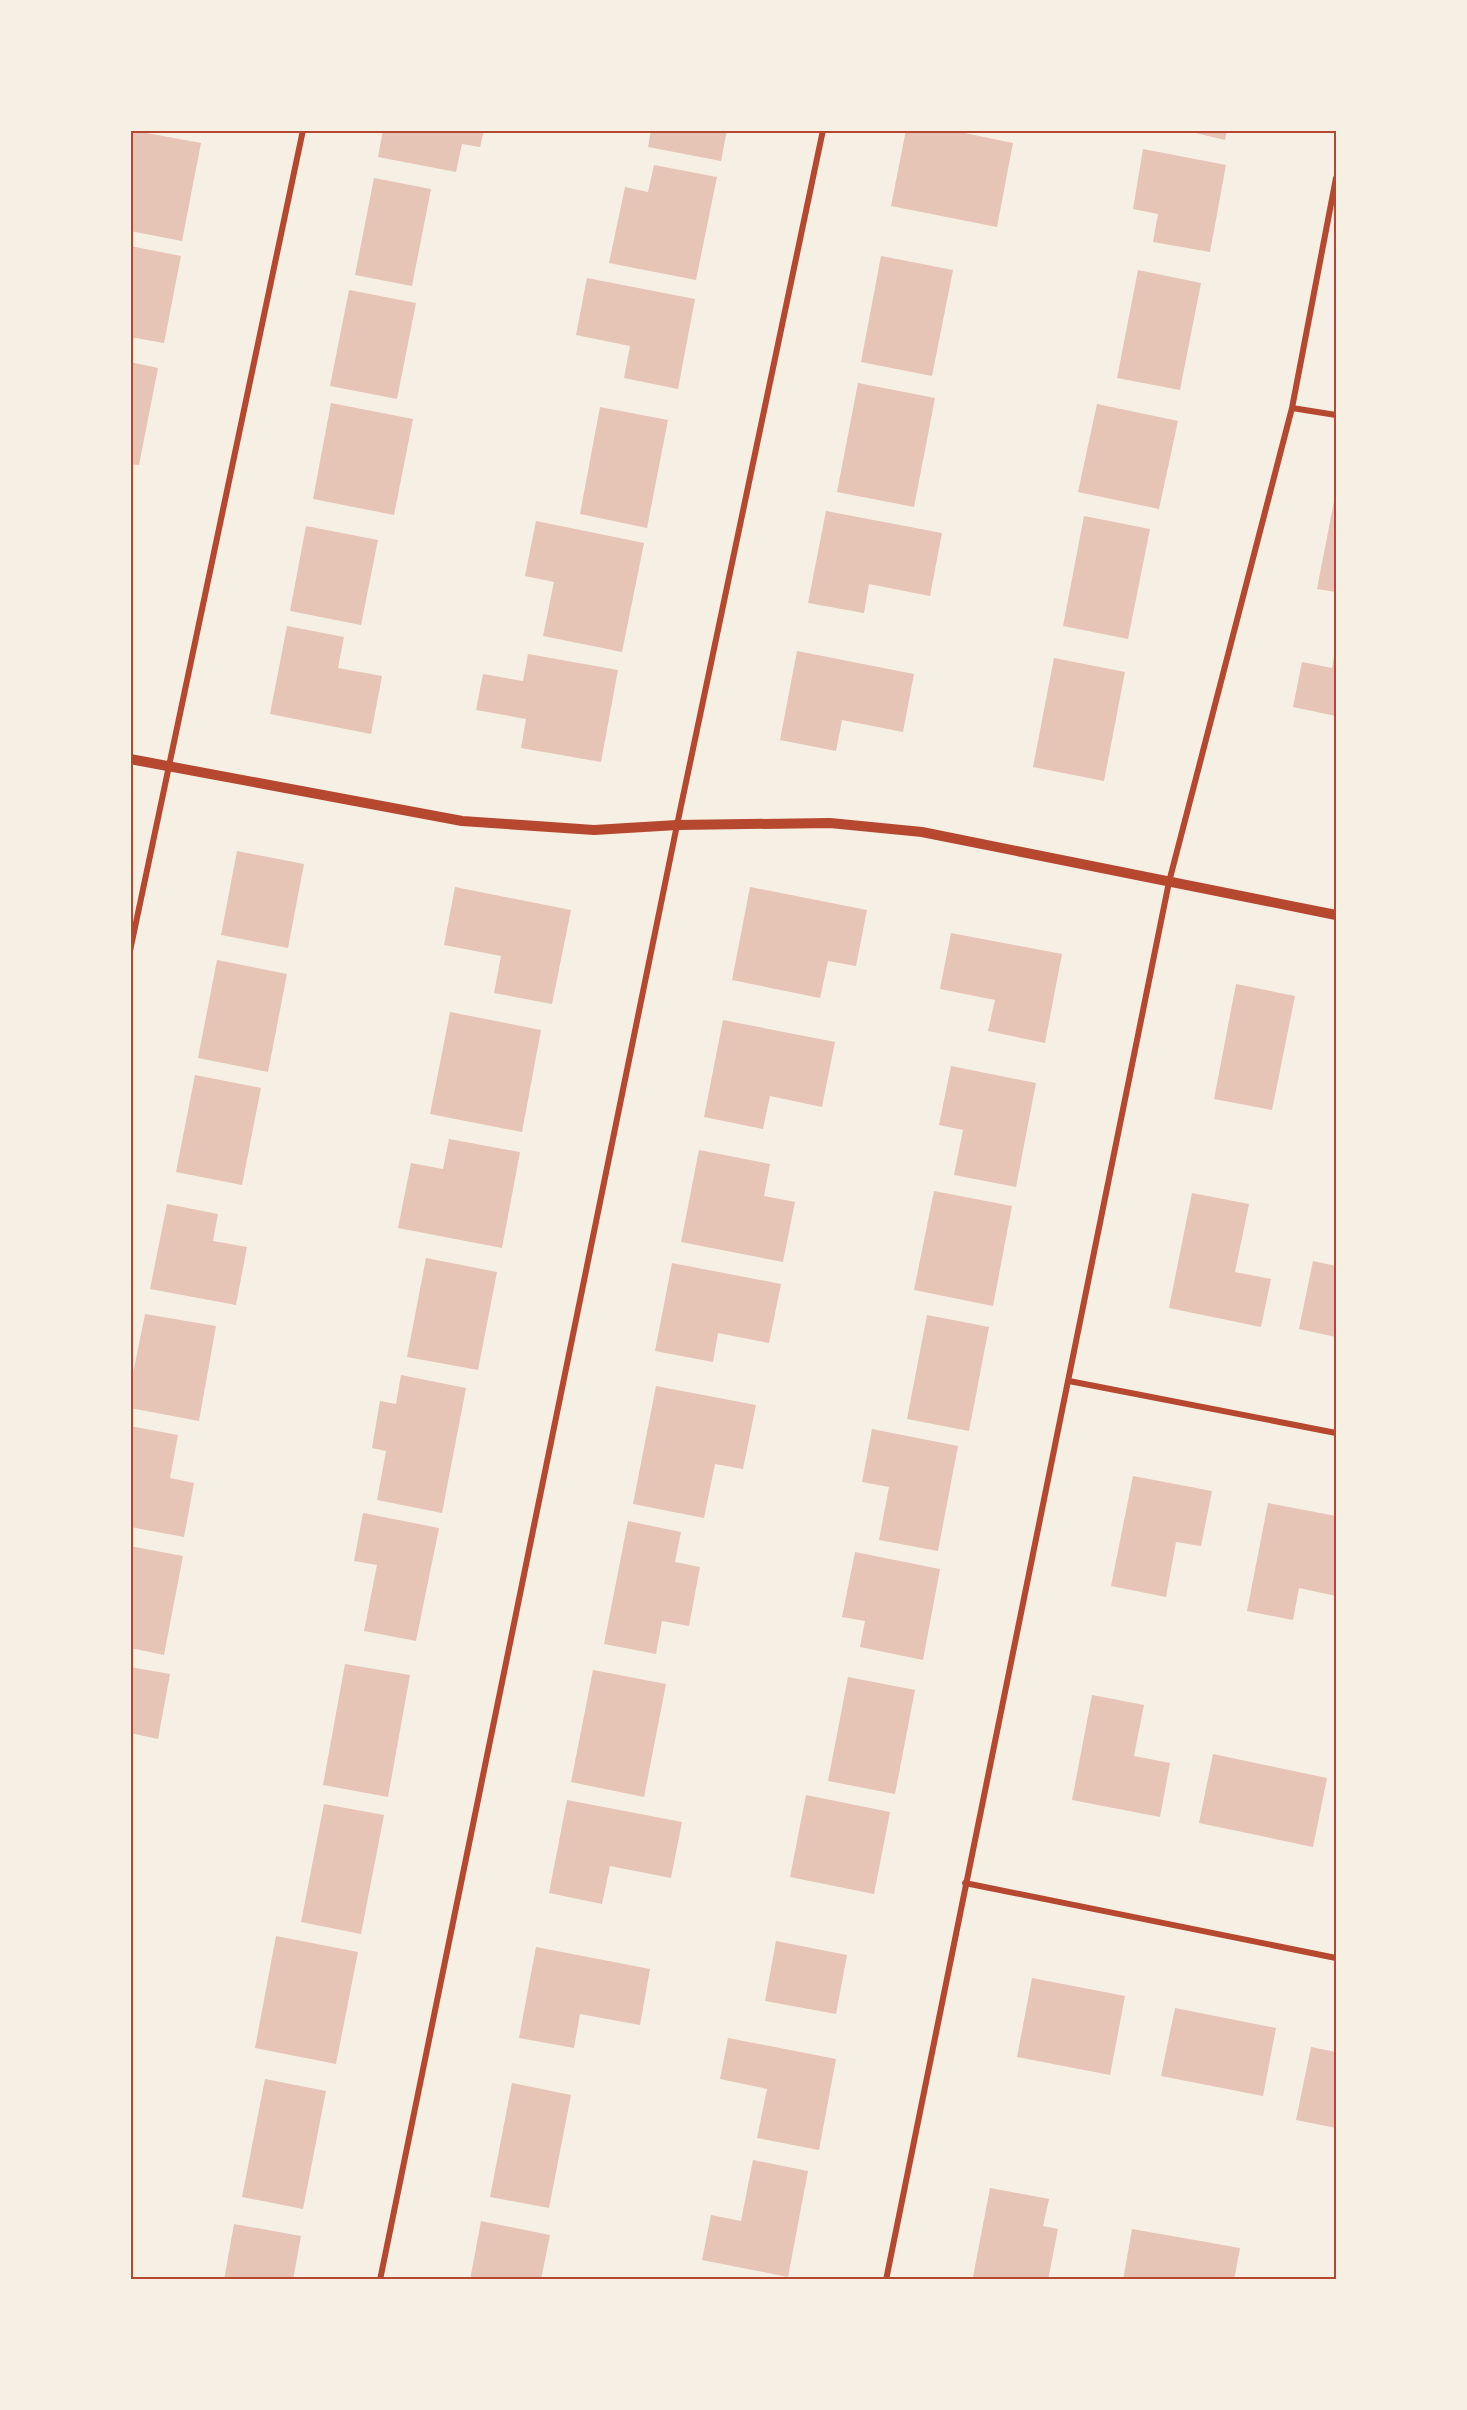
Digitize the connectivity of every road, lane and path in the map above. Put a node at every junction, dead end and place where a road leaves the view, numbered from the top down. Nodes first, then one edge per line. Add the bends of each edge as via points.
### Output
1 (303, 130) edge
2 (823, 130) edge
3 (1336, 178) edge
4 (1292, 408) junction
5 (1336, 415) edge
6 (130, 759) edge
7 (168, 766) junction
8 (677, 825) junction
9 (1169, 882) junction
10 (1336, 915) edge
11 (130, 951) edge
12 (1069, 1381) junction
13 (1336, 1433) edge
14 (965, 1883) junction
15 (1336, 1958) edge
16 (380, 2280) edge
17 (886, 2280) edge

1 - 7 street
2 - 8 street
3 - 4 street
4 - 5 street
4 - 9 street
6 - 7 street
7 - 8 street via 462,820 594,830
7 - 11 street
8 - 9 street via 830,823 922,832
8 - 16 street
9 - 10 street
9 - 12 street
12 - 13 street
12 - 14 street
14 - 15 street
14 - 17 street

